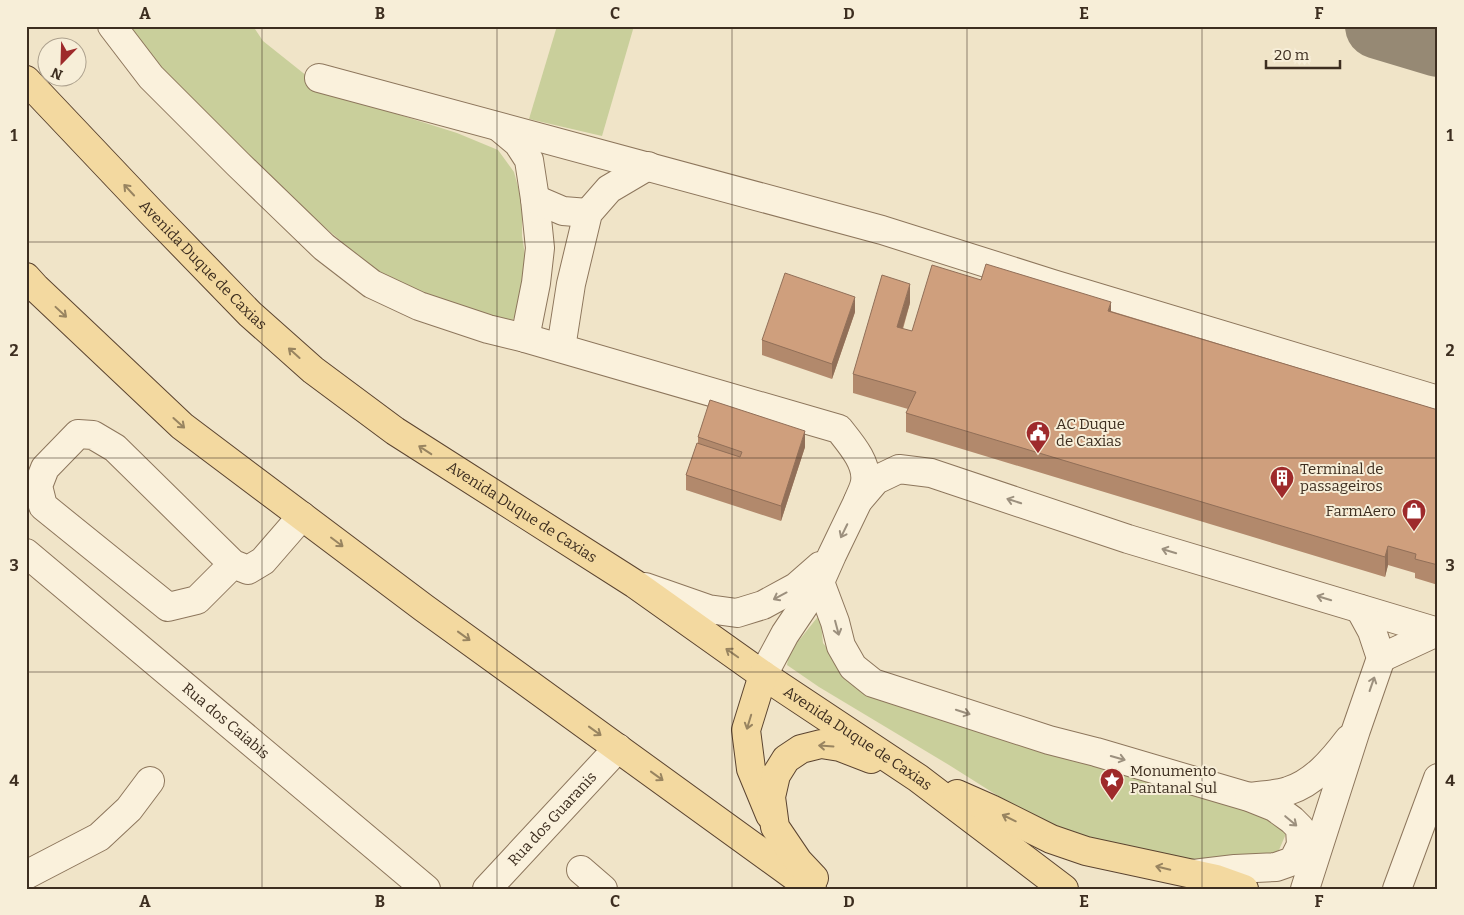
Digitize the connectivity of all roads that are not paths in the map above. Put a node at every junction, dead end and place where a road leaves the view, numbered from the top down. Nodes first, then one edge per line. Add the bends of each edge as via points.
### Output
1 (112, 26) edge
2 (319, 78) dead end
3 (26, 80) edge
4 (499, 127) junction
5 (648, 166) junction
6 (535, 199) junction
7 (588, 213) junction
8 (26, 277) edge
9 (525, 338) junction
10 (560, 348) junction
11 (1438, 400) edge
12 (858, 501) junction
13 (302, 516) junction
14 (26, 553) edge
15 (832, 555) junction
16 (233, 564) junction
17 (820, 582) junction
18 (635, 584) junction
19 (1360, 609) junction
20 (1437, 632) edge
21 (1381, 658) junction
22 (763, 675) junction
23 (1356, 730) junction
24 (618, 748) junction
25 (918, 778) junction
26 (1438, 778) edge
27 (150, 781) dead end
28 (1249, 797) junction
29 (775, 827) junction
30 (581, 870) dead end
31 (26, 875) edge
32 (1192, 875) junction
33 (426, 889) edge
34 (487, 889) edge
35 (603, 889) edge
36 (812, 889) edge
37 (825, 889) edge
38 (1064, 889) edge
39 (1244, 889) edge
40 (1305, 889) edge
41 (1397, 889) edge

1 - 9 street via 151,77 231,157 324,247 372,284 419,306
2 - 4 street
18 -> 3 main road, Avenida Duque de Caxias via 396,430 313,370 250,314
4 - 5 street
4 - 6 street via 518,143 529,160
5 - 7 street via 609,189
5 - 11 street via 882,230
6 - 7 street via 563,212
6 - 9 street via 540,248
7 - 10 street via 570,284
8 -> 13 main road via 182,426
9 - 10 street
10 - 12 street via 839,429 862,462 865,481
12 -> 15 street
19 -> 12 street via 931,473 899,469 876,480
13 - 16 street via 263,561 248,570
13 -> 24 main road
14 - 33 street, Rua dos Caiabis
15 - 17 street
15 -> 18 street via 796,587 763,605 737,613 708,609
16 - 16 street via 197,600 168,607 42,506 38,486 45,468 78,434 93,435 115,448
17 - 22 street via 785,634
17 -> 28 street via 841,646 853,667 873,683 1048,740
22 -> 18 main road, Avenida Duque de Caxias
19 - 20 street
19 - 21 street
20 - 21 street
23 -> 21 street
22 - 25 main road, Avenida Duque de Caxias
22 -> 29 main road via 746,730 751,769
23 - 28 street via 1332,761 1302,784 1286,792
23 - 40 street
24 - 34 street, Rua dos Guaranis
24 -> 36 main road
25 -> 29 main road via 840,747 821,744 801,750 786,759 776,775 771,797
32 -> 25 main road via 1086,851 1051,839
25 - 38 main road, Avenida Duque de Caxias
26 - 41 street
27 - 31 street via 129,809 99,836
28 -> 32 street via 1274,807 1300,828 1301,845 1293,861 1276,867
29 - 37 main road via 798,861
30 - 35 street
32 - 39 main road

